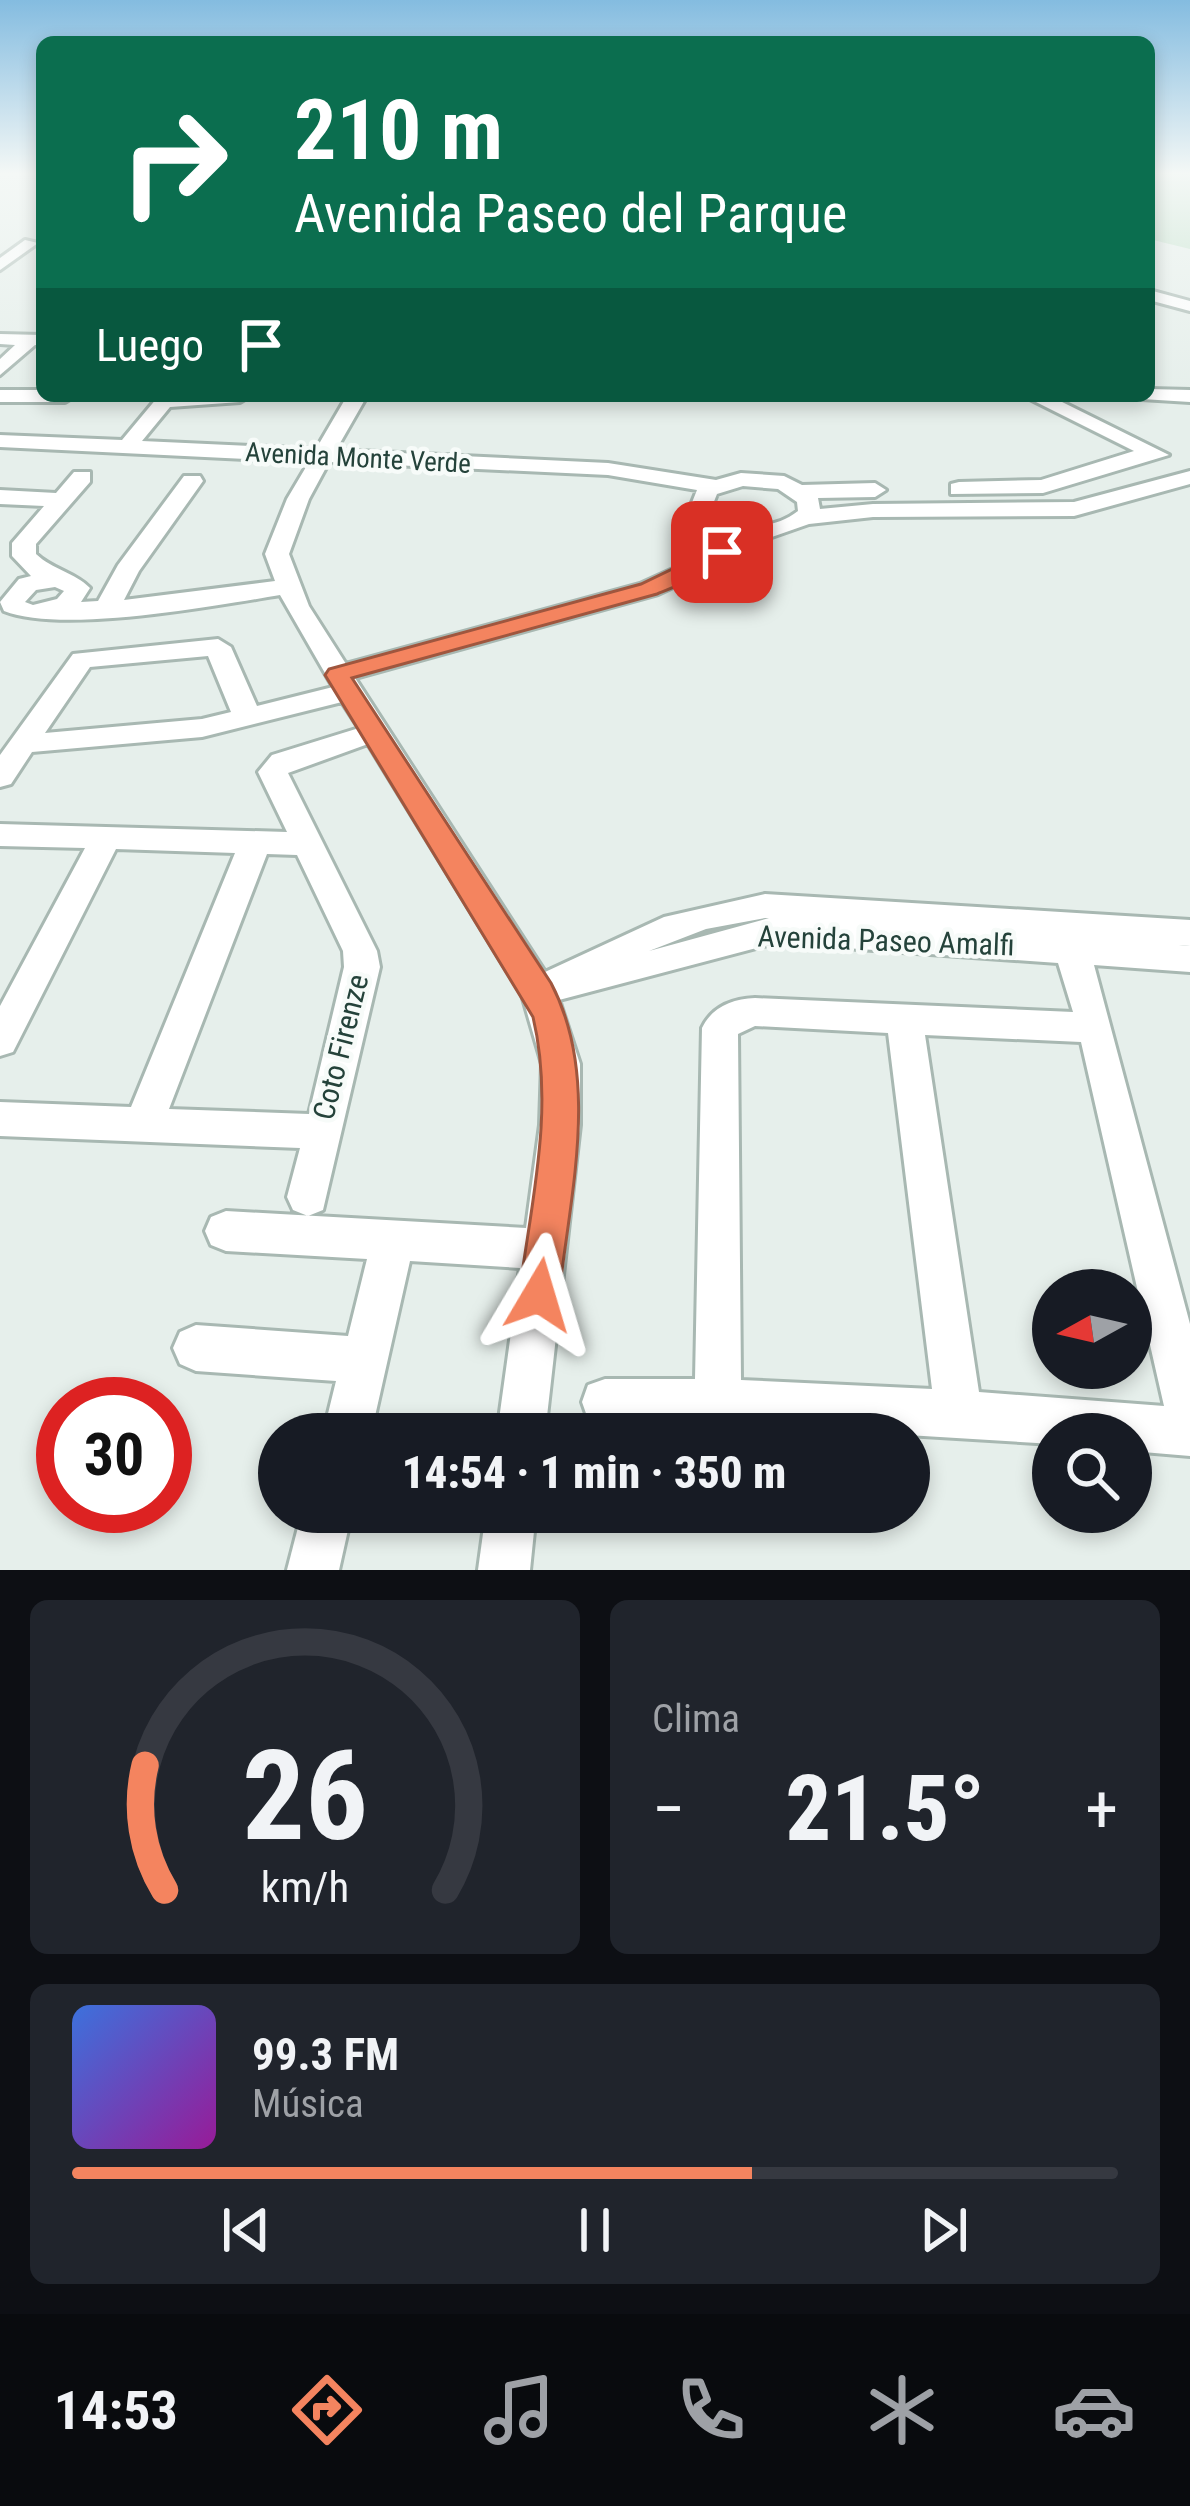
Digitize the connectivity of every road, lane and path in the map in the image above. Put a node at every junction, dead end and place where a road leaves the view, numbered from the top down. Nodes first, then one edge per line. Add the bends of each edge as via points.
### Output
1 (25, 247) edge
2 (0, 265) edge
3 (1190, 287) edge
4 (1157, 297) edge
5 (1190, 306) edge
6 (0, 339) edge
7 (36, 340) edge
8 (0, 369) edge
9 (1155, 395) edge
10 (0, 396) edge
11 (36, 396) edge
12 (1190, 396) edge
13 (148, 402) edge
14 (164, 402) edge
15 (354, 402) edge
16 (1025, 402) edge
17 (1046, 402) edge
18 (1072, 425) junction
19 (0, 441) edge
20 (117, 447) junction
21 (1144, 454) junction
22 (324, 456) junction
23 (1088, 474) junction
24 (82, 477) dead end
25 (192, 481) dead end
26 (1189, 481) edge
27 (714, 486) junction
28 (800, 492) junction
29 (0, 496) edge
30 (936, 497) junction
31 (1128, 497) junction
32 (58, 500) junction
33 (994, 500) junction
34 (805, 518) junction
35 (741, 530) junction
36 (48, 579) junction
37 (282, 580) junction
38 (78, 594) junction
39 (110, 600) junction
40 (8, 601) edge
41 (52, 611) junction
42 (208, 616) dead end
43 (218, 647) junction
44 (343, 684) junction
45 (248, 718) junction
46 (374, 733) junction
47 (21, 744) junction
48 (0, 777) edge
49 (0, 835) edge
50 (106, 838) junction
51 (255, 842) junction
52 (308, 844) junction
53 (1190, 933) edge
54 (1068, 937) junction
55 (1190, 959) edge
56 (539, 992) junction
57 (904, 1016) junction
58 (1096, 1028) junction
59 (0, 1041) edge
60 (0, 1119) edge
61 (143, 1125) junction
62 (324, 1132) junction
63 (308, 1197) dead end
64 (226, 1231) dead end
65 (544, 1249) junction
66 (388, 1262) dead end
67 (196, 1348) dead end
68 (365, 1360) junction
69 (718, 1401) junction
70 (605, 1402) dead end
71 (958, 1412) junction
72 (352, 1413) edge
73 (524, 1413) edge
74 (1190, 1416) edge
75 (1190, 1432) edge
76 (322, 1533) edge
77 (508, 1533) edge
78 (313, 1570) edge
79 (504, 1570) edge

1 - 2 street
3 - 4 street
4 - 5 street
6 - 7 street
7 - 8 street
9 - 12 street
10 - 11 street
13 - 20 street
14 - 20 street
15 - 22 street
16 - 18 street
17 - 21 street
18 - 21 street
18 - 23 street via 1092,447
19 - 20 street, Avenida Monte Verde
20 - 22 street, Avenida Monte Verde
21 - 23 street
21 - 26 street
22 - 27 street, Avenida Monte Verde via 608,469
22 - 37 street via 284,529 277,554
23 - 31 street
23 - 33 street
24 - 32 street
25 - 39 street
26 - 31 street
27 - 28 street, Avenida Monte Verde via 763,479
27 - 35 street via 704,510
28 - 30 street
28 - 34 street via 810,504
29 - 32 street
30 - 33 street
30 - 34 street
31 - 33 street via 1072,509
32 - 36 street via 23,548
34 - 35 street via 784,529
35 - 44 street via 714,559 649,589
36 - 38 street via 74,584
36 - 40 street
37 - 39 street via 207,601
37 - 44 street
38 - 39 street
38 - 41 street
39 - 41 street
40 - 41 street
42 - 43 street
43 - 45 street
43 - 47 street via 82,660
44 - 45 street
44 - 46 street
45 - 47 street
46 - 52 street, Coto Firenze via 276,766
46 - 56 street
47 - 48 street
49 - 50 street
50 - 51 street
50 - 59 street
51 - 52 street
51 - 61 street
52 - 62 street, Coto Firenze via 362,967
53 - 54 street, Avenida Paseo Amalfi
54 - 55 street, Avenida Paseo Amalfi
54 - 56 street, Avenida Paseo Amalfi via 775,931 715,940 616,977
54 - 58 street
56 - 65 street via 561,1064
57 - 58 street
57 - 69 street via 755,1012 720,1028
57 - 71 street
58 - 74 street
60 - 61 street, Coto Firenze
61 - 62 street, Coto Firenze
62 - 63 street
64 - 65 street
65 - 73 street
66 - 68 street
67 - 68 street
68 - 72 street
69 - 70 street
69 - 71 street
71 - 75 street
76 - 78 street
77 - 79 street

